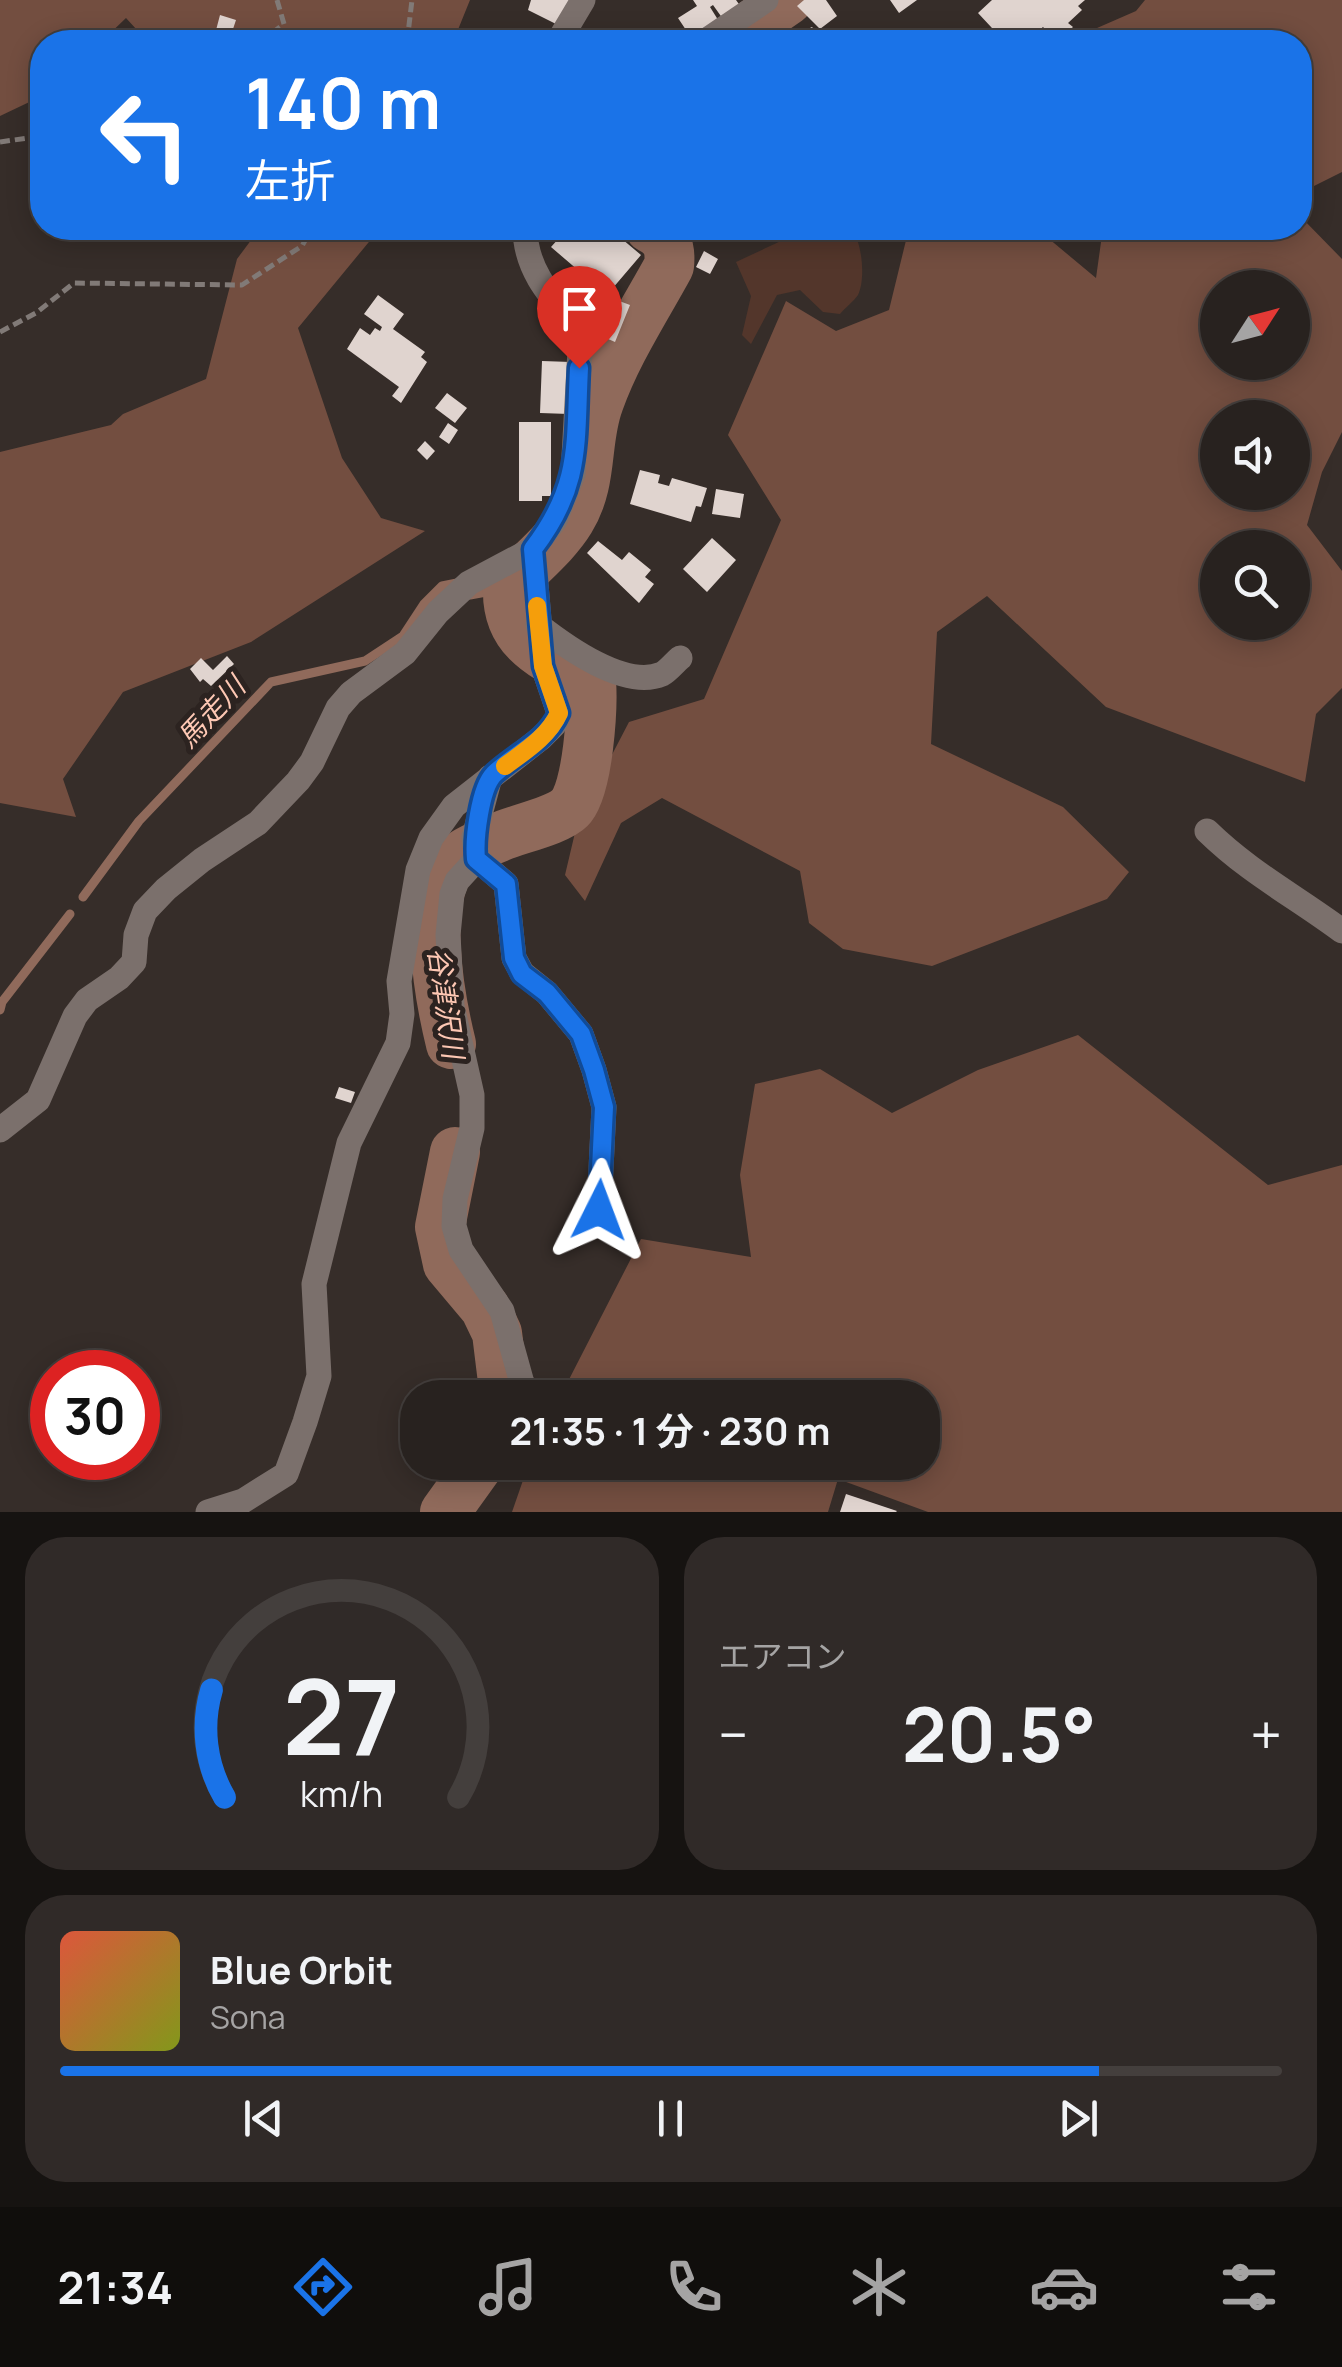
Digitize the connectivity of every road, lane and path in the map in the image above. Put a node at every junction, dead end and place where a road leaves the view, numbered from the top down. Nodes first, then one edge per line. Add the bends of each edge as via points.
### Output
1 (277, 0) edge
2 (412, 0) edge
3 (583, 0) edge
4 (761, 1) edge
5 (276, 30) edge
6 (408, 30) edge
7 (565, 30) edge
8 (721, 30) edge
9 (30, 138) edge
10 (0, 142) edge
11 (305, 240) edge
12 (526, 240) edge
13 (0, 332) edge
14 (533, 549) junction
15 (538, 625) junction
16 (680, 658) dead end
17 (490, 777) junction
18 (1207, 831) dead end
19 (476, 859) junction
20 (1342, 931) edge
21 (2, 1125) edge
22 (599, 1210) dead end
23 (521, 1380) edge
24 (208, 1512) edge

1 - 5 path via 284,24
2 - 6 path
3 - 7 street
4 - 8 street
9 - 10 path
11 - 13 path via 242,285 74,283
12 - 14 street via 542,285 581,332 573,474 555,520
14 - 15 street
14 - 21 street via 469,583 448,602 405,653 338,708 305,772 258,823 166,888 145,912 134,962 87,1000 38,1100
15 - 16 street via 598,665 636,677 662,674
15 - 17 street via 559,713 554,726
17 - 19 street via 474,837
17 - 24 street via 454,806 418,870 399,981 398,1043 350,1143 314,1284 318,1376 286,1474 242,1501
18 - 20 street via 1239,862
19 - 22 street via 506,884 514,958 522,974 581,1034 594,1070 604,1107
19 - 23 street via 452,894 448,935 452,1006 472,1094 454,1226 461,1250 502,1311

